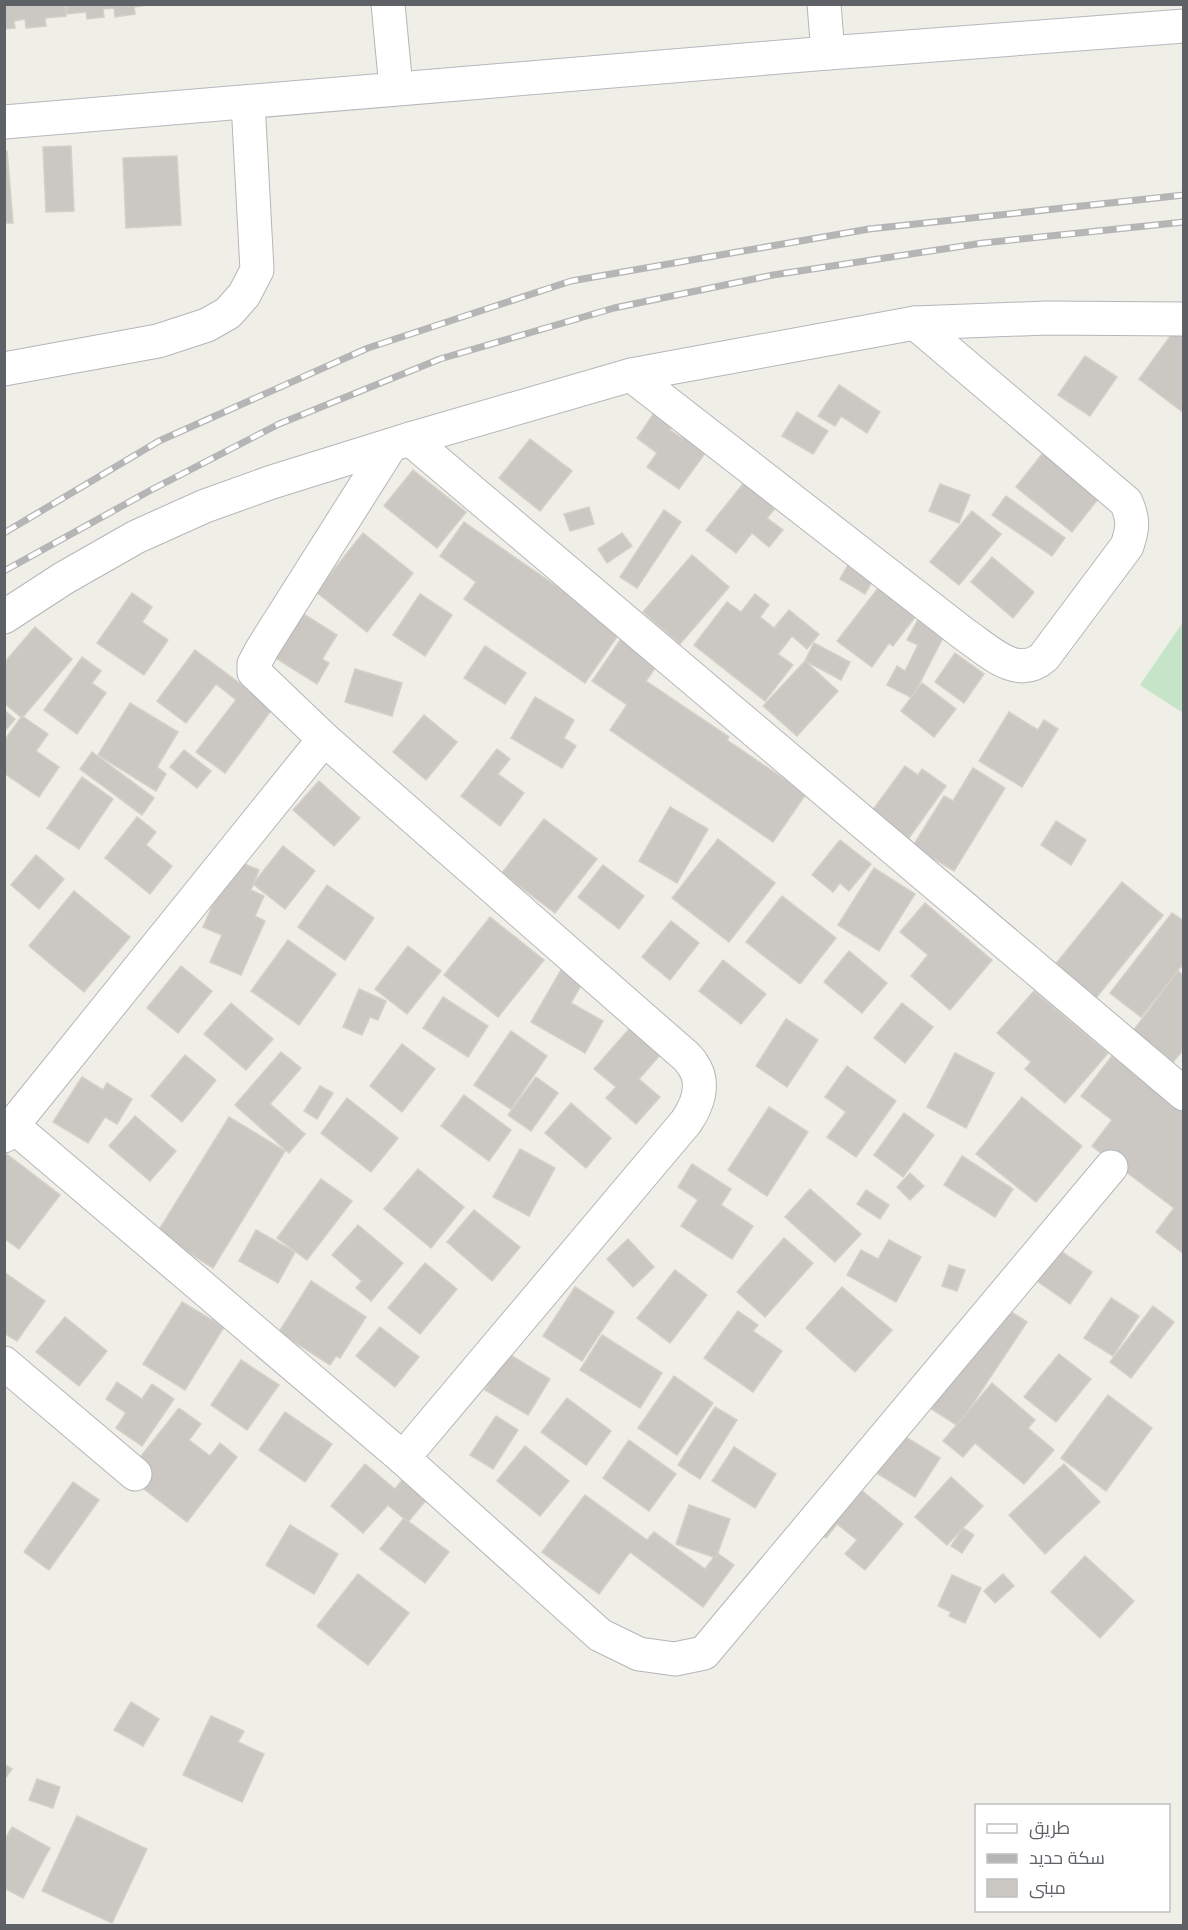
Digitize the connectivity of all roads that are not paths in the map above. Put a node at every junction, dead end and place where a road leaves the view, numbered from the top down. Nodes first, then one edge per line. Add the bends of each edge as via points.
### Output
1 (388, 4) edge
2 (824, 4) edge
3 (1184, 26) edge
4 (828, 53) junction
5 (396, 88) junction
6 (248, 102) junction
7 (4, 123) edge
8 (1184, 319) edge
9 (915, 323) junction
10 (4, 369) edge
11 (631, 375) junction
12 (401, 442) junction
13 (4, 617) edge
14 (324, 739) junction
15 (1184, 1095) edge
16 (9, 1131) edge
17 (1111, 1167) dead end
18 (4, 1363) edge
19 (403, 1458) junction
20 (135, 1474) dead end

1 - 5 street
2 - 4 street
3 - 4 street
4 - 5 street
5 - 6 street
6 - 7 street
6 - 10 street via 257,270 244,295 228,313 207,325 158,341
8 - 9 street via 1047,318
9 - 11 street
9 - 11 street via 1126,502 1132,515 1127,546 1044,657 1032,666 1011,664 964,634
11 - 12 street
12 - 13 street via 272,482 176,519 64,578
12 - 14 street via 254,664 256,675
12 - 15 street
14 - 16 street
14 - 19 street via 680,1051 693,1065 699,1083 696,1108 686,1122
16 - 19 street
17 - 19 street via 704,1653 675,1659 639,1654 600,1635
18 - 20 street

